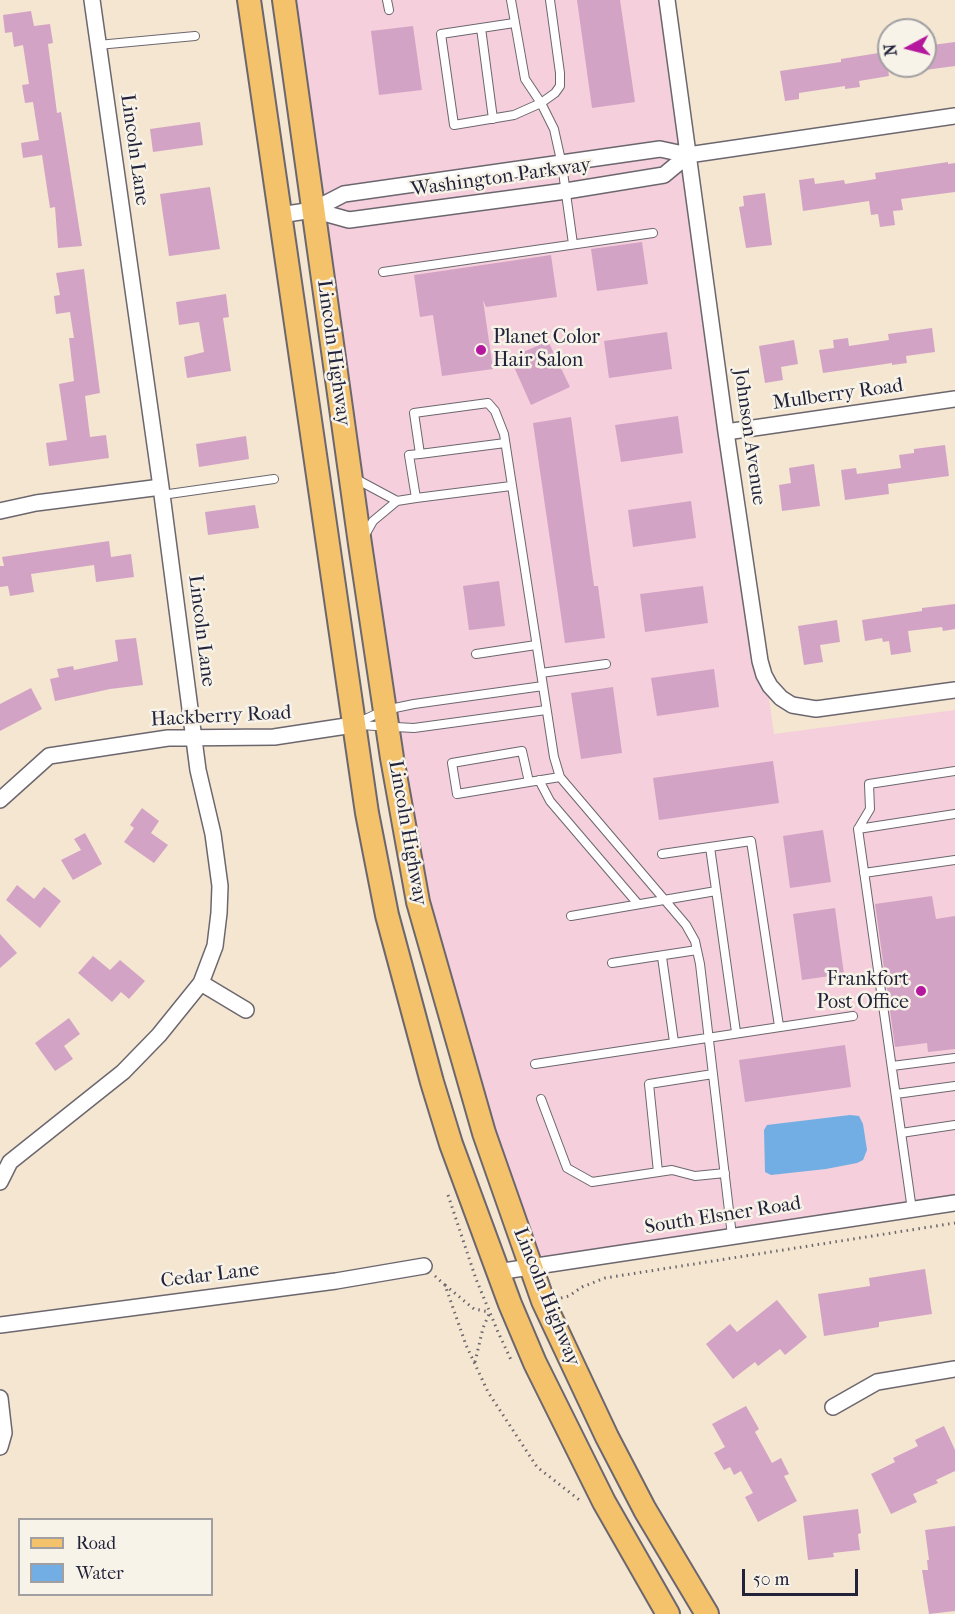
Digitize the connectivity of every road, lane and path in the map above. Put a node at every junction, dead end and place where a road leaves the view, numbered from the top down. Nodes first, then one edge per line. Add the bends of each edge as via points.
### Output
1 (92, 0) edge
2 (249, 0) edge
3 (284, 0) edge
4 (387, 0) edge
5 (512, 0) edge
6 (550, 0) edge
7 (668, 0) edge
8 (389, 10) dead end
9 (514, 23) junction
10 (481, 28) junction
11 (195, 36) dead end
12 (98, 45) junction
13 (541, 103) junction
14 (955, 116) edge
15 (494, 119) junction
16 (688, 155) junction
17 (562, 165) junction
18 (566, 191) junction
19 (314, 210) junction
20 (280, 214) junction
21 (653, 233) dead end
22 (573, 244) junction
23 (383, 272) dead end
24 (955, 399) edge
25 (726, 432) junction
26 (505, 443) junction
27 (420, 454) junction
28 (350, 474) junction
29 (274, 479) dead end
30 (512, 486) junction
31 (162, 491) junction
32 (416, 498) junction
33 (397, 501) junction
34 (0, 511) edge
35 (360, 544) junction
36 (536, 645) junction
37 (476, 654) dead end
38 (606, 664) dead end
39 (541, 674) junction
40 (543, 686) junction
41 (955, 690) edge
42 (546, 710) junction
43 (387, 719) junction
44 (353, 725) junction
45 (194, 736) junction
46 (955, 771) edge
47 (560, 777) junction
48 (539, 780) junction
49 (529, 782) junction
50 (0, 801) edge
51 (955, 814) edge
52 (858, 829) junction
53 (710, 847) junction
54 (662, 854) dead end
55 (955, 860) edge
56 (864, 873) junction
57 (716, 891) junction
58 (664, 900) junction
59 (638, 904) junction
60 (570, 916) dead end
61 (697, 950) junction
62 (662, 957) junction
63 (612, 963) dead end
64 (201, 983) junction
65 (246, 1010) dead end
66 (853, 1016) dead end
67 (779, 1026) junction
68 (736, 1032) junction
69 (709, 1036) junction
70 (674, 1042) junction
71 (955, 1058) edge
72 (535, 1064) dead end
73 (892, 1066) junction
74 (713, 1074) junction
75 (955, 1086) edge
76 (896, 1094) junction
77 (541, 1099) dead end
78 (955, 1125) edge
79 (901, 1133) junction
80 (658, 1172) junction
81 (725, 1173) junction
82 (0, 1182) edge
83 (955, 1203) edge
84 (912, 1210) junction
85 (955, 1223) edge
86 (732, 1236) junction
87 (424, 1266) joint
88 (531, 1267) junction
89 (497, 1272) junction
90 (445, 1285) junction
91 (569, 1296) dead end
92 (0, 1325) edge
93 (475, 1364) junction
94 (955, 1370) edge
95 (0, 1398) edge
96 (832, 1407) dead end
97 (0, 1447) edge
98 (582, 1502) dead end
99 (668, 1614) edge
100 (708, 1614) edge

1 - 12 street, Lincoln Lane
2 - 20 main road, Lincoln Highway
3 - 19 main road, Lincoln Highway
4 - 8 lane
5 - 9 lane
6 - 13 lane via 560,86
7 - 16 street, Johnson Avenue
9 - 10 lane
9 - 13 lane via 525,79
10 - 15 lane
10 - 15 lane via 441,34 449,91 454,125
11 - 12 lane
12 - 31 street, Lincoln Lane
13 - 15 lane
13 - 17 lane via 554,129
14 - 16 street, Washington Parkway
16 - 17 street, Washington Parkway via 660,150
16 - 18 street, Washington Parkway via 664,175
16 - 25 street, Johnson Avenue
17 - 18 lane
17 - 19 street, Washington Parkway via 344,194
18 - 19 street, Washington Parkway via 348,220
18 - 22 lane
19 - 20 street, Washington Parkway
19 - 28 main road, Lincoln Highway
20 - 44 main road, Lincoln Highway
21 - 22 lane
22 - 23 lane
24 - 25 street, Mulberry Road
25 - 41 street, Johnson Avenue via 760,661 774,691 792,705 816,710
26 - 27 lane
26 - 27 lane via 495,411 488,403 414,413
26 - 30 lane
27 - 32 lane via 409,455
28 - 33 lane
28 - 35 main road, Lincoln Highway
29 - 31 lane
30 - 32 lane
30 - 36 lane
31 - 34 street via 36,503
31 - 45 street, Lincoln Lane
32 - 33 lane
33 - 35 lane via 373,521
35 - 43 main road, Lincoln Highway
36 - 37 lane
36 - 39 lane
38 - 39 lane
39 - 40 lane
40 - 42 lane
40 - 43 lane via 414,704
42 - 43 lane via 414,728
42 - 47 lane
43 - 44 lane
43 - 44 lane
43 - 88 main road, Lincoln Highway via 418,902 484,1133
44 - 45 street, Hackberry Road via 274,737
44 - 89 main road, Lincoln Highway via 387,915 450,1144
45 - 50 street, Hackberry Road via 48,756
45 - 64 street, Lincoln Lane via 220,886 215,946
46 - 52 lane via 869,784 870,809
47 - 48 lane
47 - 58 lane
48 - 49 lane
48 - 59 lane via 550,801
49 - 49 lane via 457,794 452,763 522,751
51 - 52 lane
52 - 56 lane
53 - 54 lane
53 - 57 lane
53 - 67 lane via 751,841
55 - 56 lane
56 - 73 lane
57 - 58 lane
57 - 68 lane
58 - 59 lane
58 - 61 lane via 686,925
59 - 60 lane
61 - 62 lane
61 - 69 lane
62 - 63 lane
62 - 70 lane
64 - 65 street
64 - 82 street, Lincoln Lane via 123,1072 10,1162
66 - 67 lane
67 - 68 lane
68 - 69 lane
69 - 70 lane
69 - 74 lane
70 - 72 lane
71 - 73 lane
73 - 76 lane
74 - 80 lane via 649,1084
74 - 81 lane
75 - 76 lane
76 - 79 lane
77 - 80 lane via 567,1168 592,1182
78 - 79 lane
79 - 84 lane
80 - 81 lane via 672,1170 694,1176
81 - 86 lane
83 - 84 street, South Elsner Road
84 - 86 street, South Elsner Road
85 - 91 path via 605,1278
86 - 88 street, South Elsner Road
87 - 90 path
87 - 92 street, Cedar Lane
88 - 89 street, South Elsner Road
88 - 100 main road, Lincoln Highway via 543,1301 613,1448 645,1510
89 - 99 main road, Lincoln Highway via 570,1436
90 - 93 path
90 - 93 path via 474,1309 490,1312
93 - 98 path via 488,1392 537,1467
94 - 96 street via 877,1382
95 - 97 street via 4,1433

